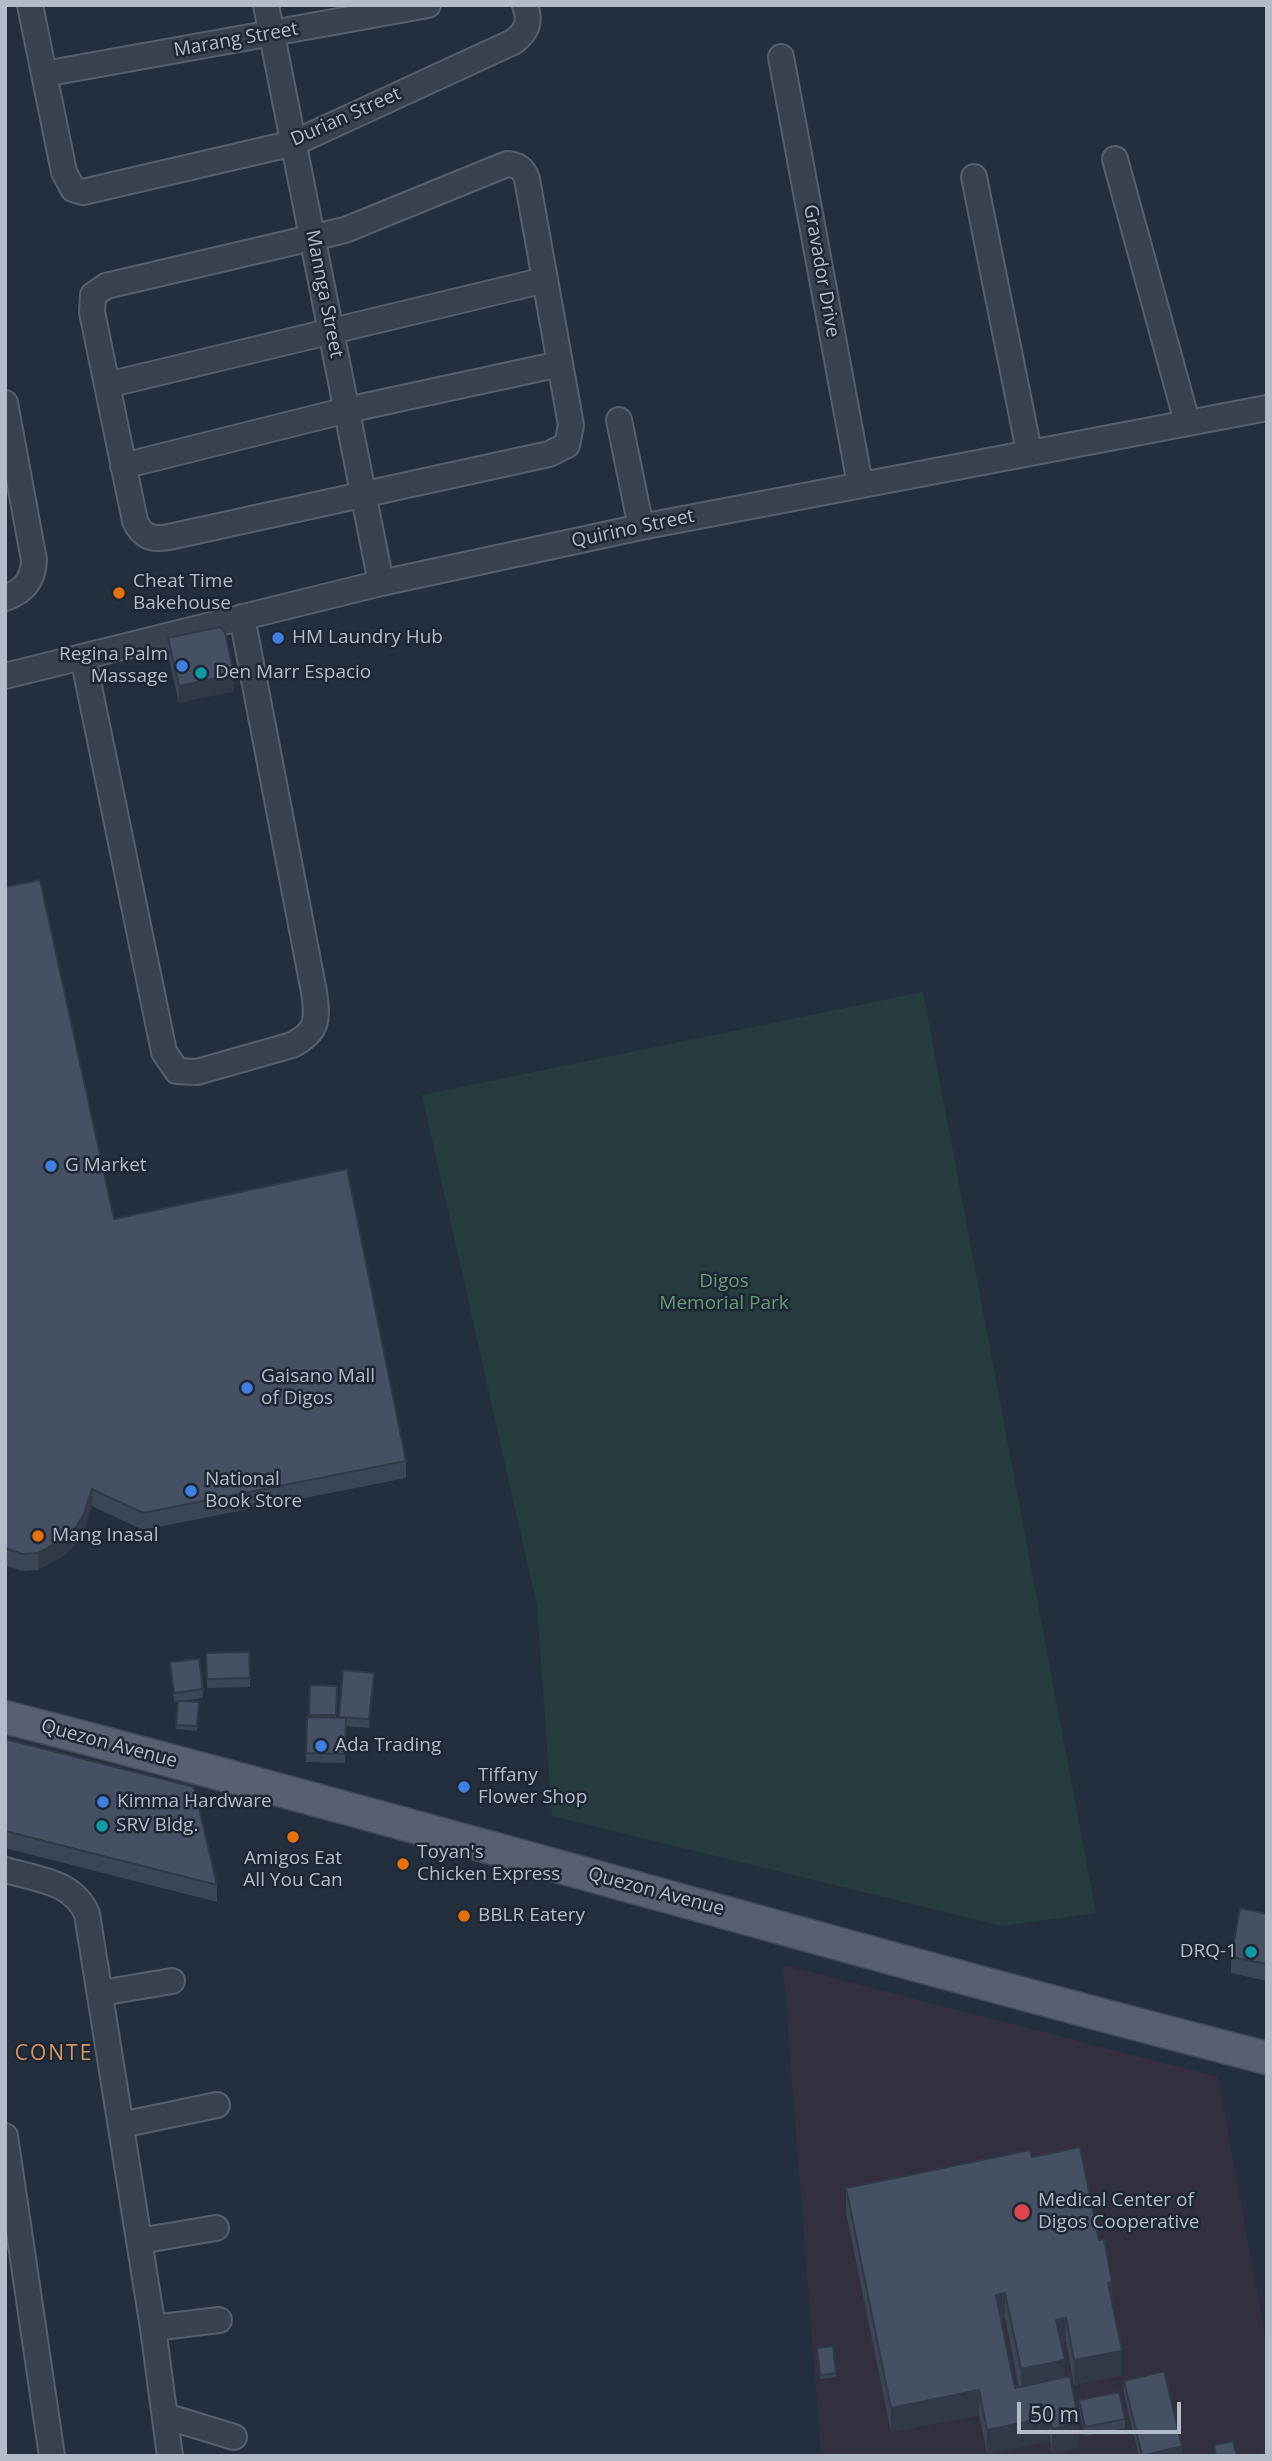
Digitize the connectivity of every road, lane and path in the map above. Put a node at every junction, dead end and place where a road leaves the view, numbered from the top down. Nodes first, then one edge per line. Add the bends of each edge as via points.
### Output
1 (30, 5) edge
2 (267, 5) edge
3 (428, 5) edge
4 (525, 5) edge
5 (272, 33) junction
6 (781, 57) dead end
7 (44, 74) junction
8 (294, 143) junction
9 (1115, 159) dead end
10 (974, 177) dead end
11 (313, 239) junction
12 (545, 280) junction
13 (331, 331) junction
14 (561, 364) junction
15 (107, 385) junction
16 (5, 403) edge
17 (1267, 408) edge
18 (346, 410) junction
19 (619, 420) dead end
20 (1186, 422) junction
21 (1029, 452) junction
22 (123, 466) junction
23 (12, 478) edge
24 (860, 484) junction
25 (363, 495) junction
26 (641, 527) junction
27 (381, 583) junction
28 (5, 598) edge
29 (242, 617) junction
30 (83, 657) junction
31 (5, 676) edge
32 (5, 1717) edge
33 (5, 1870) edge
34 (172, 1981) dead end
35 (101, 1993) junction
36 (1267, 2058) edge
37 (218, 2105) dead end
38 (121, 2125) junction
39 (5, 2136) edge
40 (216, 2228) dead end
41 (139, 2241) junction
42 (219, 2320) dead end
43 (153, 2328) junction
44 (165, 2416) junction
45 (234, 2437) dead end
46 (52, 2456) edge
47 (170, 2456) edge

1 - 7 street
2 - 5 street, Mannga Street
3 - 5 street, Marang Street
4 - 8 street, Durian Street via 527,30 513,42
5 - 7 street, Marang Street
5 - 8 street, Mannga Street
6 - 24 street, Gravador Drive
7 - 8 street, Durian Street via 64,172 73,189 83,192
8 - 11 street, Mannga Street
9 - 20 street
10 - 21 street
11 - 12 street via 377,219 496,167 517,165 527,179
11 - 13 street, Mannga Street
11 - 15 street via 99,290 93,295 92,312
12 - 13 street
12 - 14 street
13 - 15 street
13 - 18 street, Mannga Street
14 - 18 street
14 - 25 street via 571,425 567,445
15 - 22 street
16 - 23 street
17 - 20 street, Quirino Street
18 - 22 street
18 - 25 street, Mannga Street
19 - 26 street
20 - 21 street, Quirino Street
21 - 24 street, Quirino Street
22 - 25 street via 135,521 152,538
23 - 28 street via 33,549 34,571 29,583
24 - 26 street, Quirino Street
25 - 27 street, Mannga Street
26 - 27 street, Quirino Street
27 - 29 street, Quirino Street
29 - 30 street, Quirino Street
29 - 30 street via 314,992 315,1022 306,1038 292,1045 197,1072 177,1071 164,1052
30 - 31 street, Quirino Street
32 - 36 main road, Quezon Avenue
33 - 35 street via 60,1885 82,1902 91,1927
34 - 35 street
35 - 38 street
37 - 38 street
38 - 41 street
39 - 46 street
40 - 41 street
41 - 43 street
42 - 43 street
43 - 44 street
44 - 45 street
44 - 47 street

